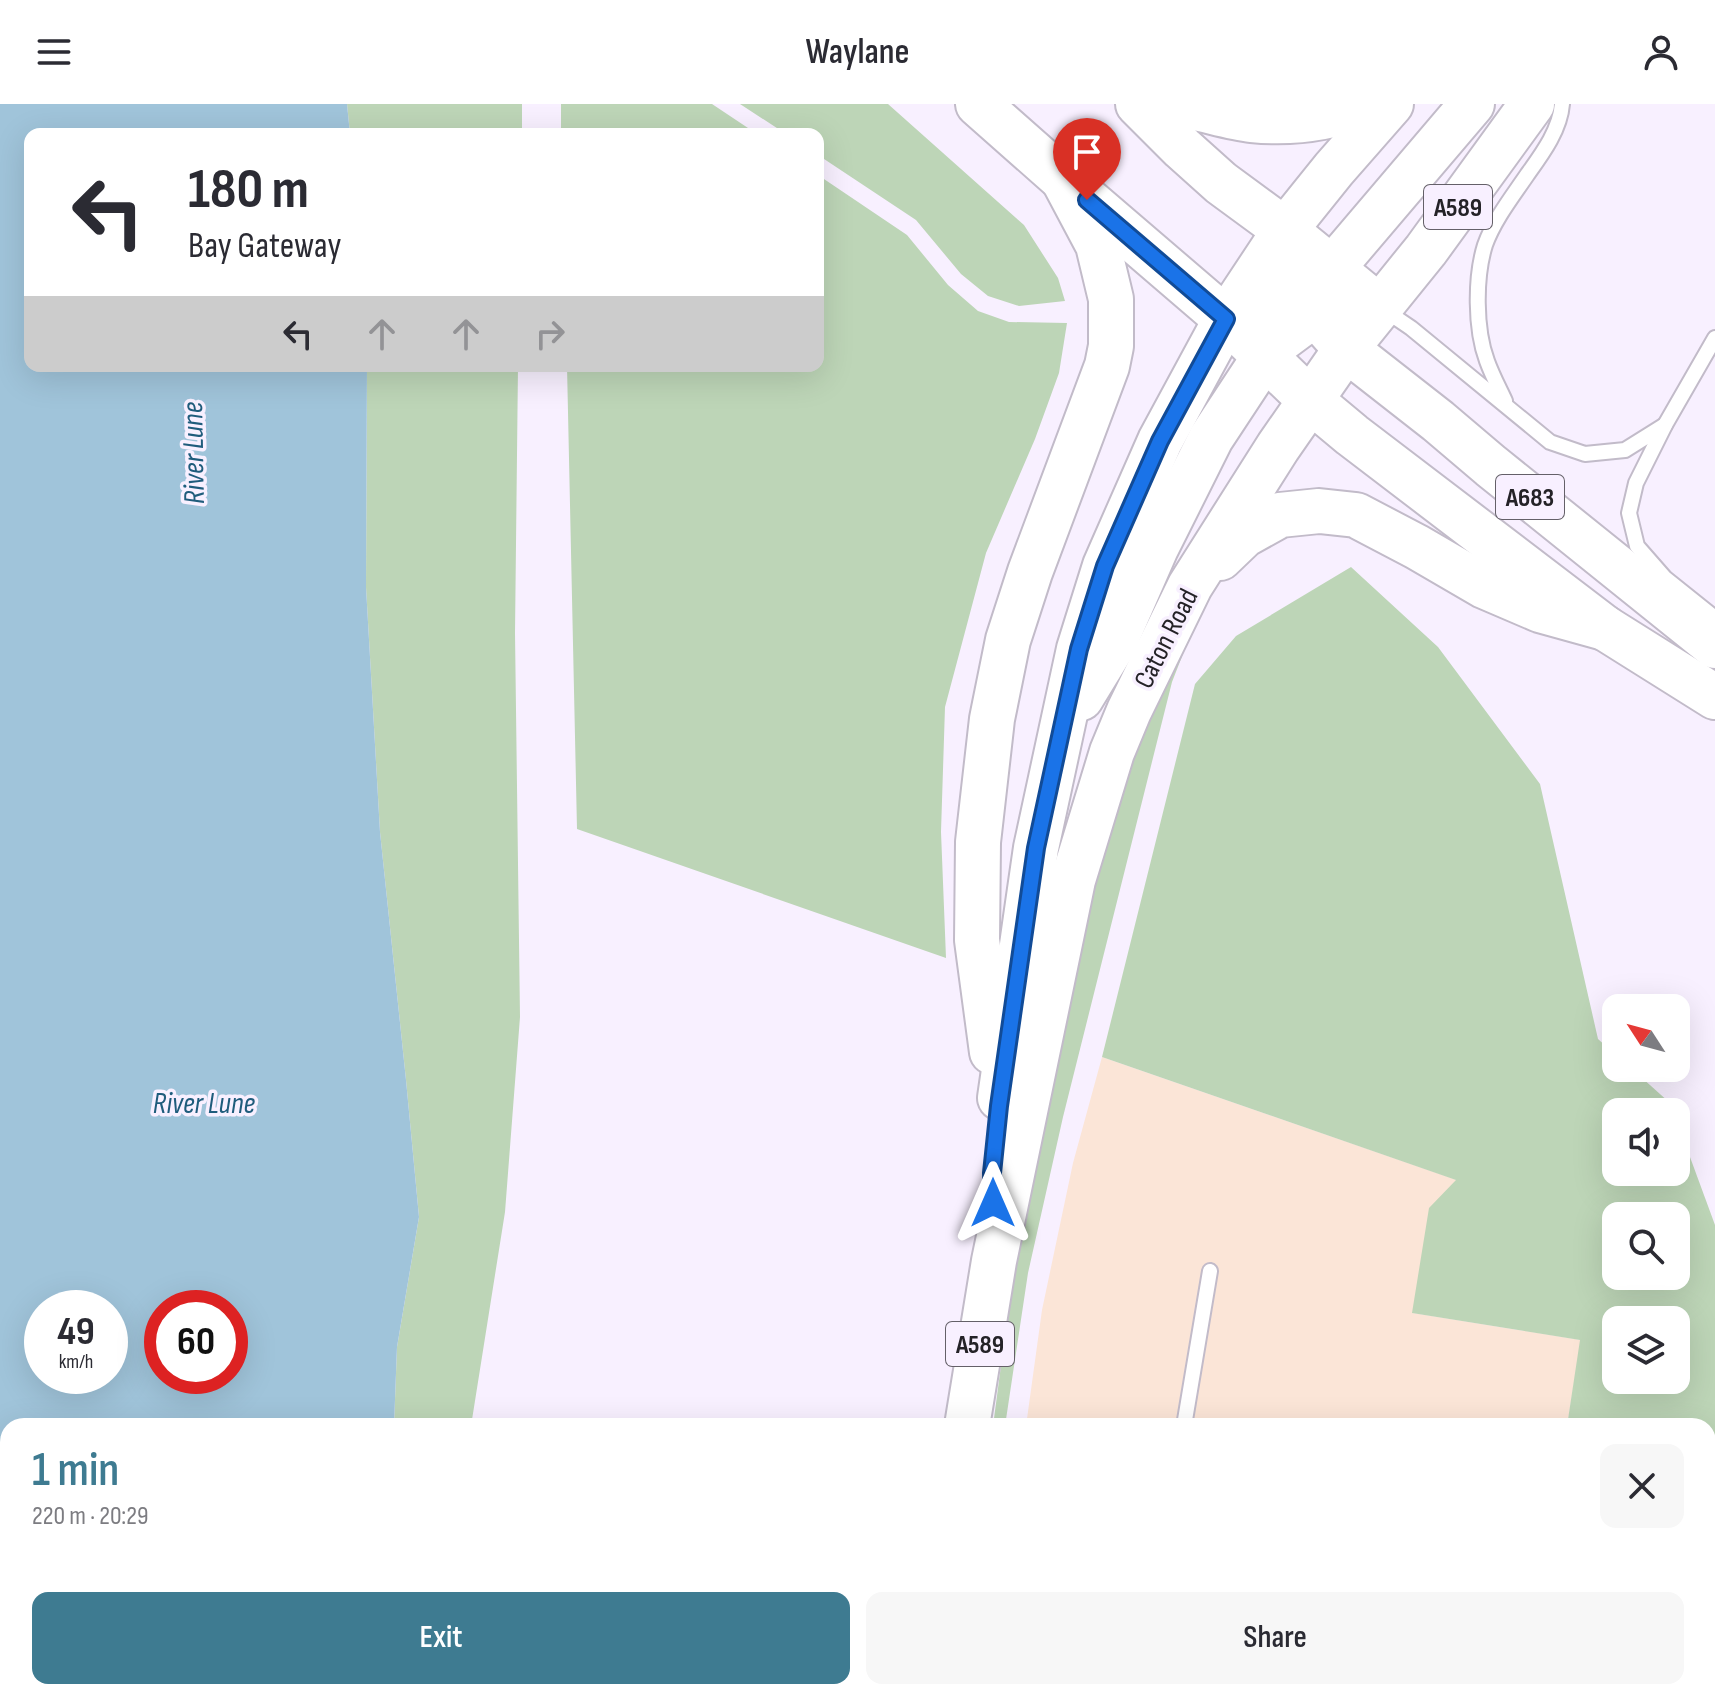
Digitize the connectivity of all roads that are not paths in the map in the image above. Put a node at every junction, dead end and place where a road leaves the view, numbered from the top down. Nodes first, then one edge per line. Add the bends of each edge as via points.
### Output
1 (978, 104) edge
2 (1138, 104) edge
3 (1368, 104) edge
4 (1391, 104) edge
5 (1472, 104) edge
6 (1532, 104) edge
7 (1562, 104) edge
8 (1188, 106) edge
9 (1064, 180) junction
10 (1285, 230) junction
11 (1316, 293) junction
12 (1379, 306) junction
13 (1226, 319) junction
14 (1715, 338) edge
15 (1346, 349) junction
16 (1265, 356) junction
17 (1310, 400) junction
18 (1508, 406) junction
19 (1665, 425) junction
20 (1190, 586) junction
21 (1715, 618) edge
22 (1605, 628) junction
23 (1715, 646) edge
24 (1715, 697) edge
25 (1059, 734) junction
26 (999, 1106) junction
27 (994, 1261) junction
28 (1210, 1271) dead end
29 (968, 1418) edge
30 (1185, 1418) edge

1 - 9 main road, A683
2 - 10 main road via 1221,183
3 - 8 main road via 1302,121 1251,120
4 - 10 main road, Caton Road / A589
5 - 11 main road
6 - 12 main road, Caton Road / A589
7 - 18 lane via 1544,152 1506,205 1481,266 1480,329 1486,359
9 - 13 main road, A683
9 - 26 main road via 1098,245 1111,299 1111,346 1008,640 992,719 978,842 977,940
10 - 11 main road
10 - 13 main road, Caton Road / A589
11 - 12 main road
11 - 13 main road via 1262,313
11 - 15 main road, A683
11 - 16 main road
12 - 15 main road, Caton Road / A589
12 - 18 lane
13 - 16 main road, A683
13 - 25 main road, Caton Road / A589 via 1160,441 1105,566
14 - 19 lane
15 - 17 main road, Caton Road / A589
15 - 23 main road, A683
16 - 17 main road, A683
16 - 25 main road via 1211,438 1114,644
17 - 20 main road, Caton Road / A589
17 - 22 main road, A683
18 - 19 lane via 1550,442 1585,454 1625,450
19 - 21 lane via 1636,483 1629,513 1637,546 1665,578
20 - 22 main road via 1244,535 1280,515 1319,511 1356,515 1484,586 1540,610
20 - 27 main road, Caton Road / A589 via 1112,752 1073,880
22 - 24 main road, A683
25 - 26 main road, Caton Road / A589 via 1036,848
26 - 27 main road, Caton Road / A589 via 992,1173
27 - 29 main road, Caton Road / A589
28 - 30 lane

